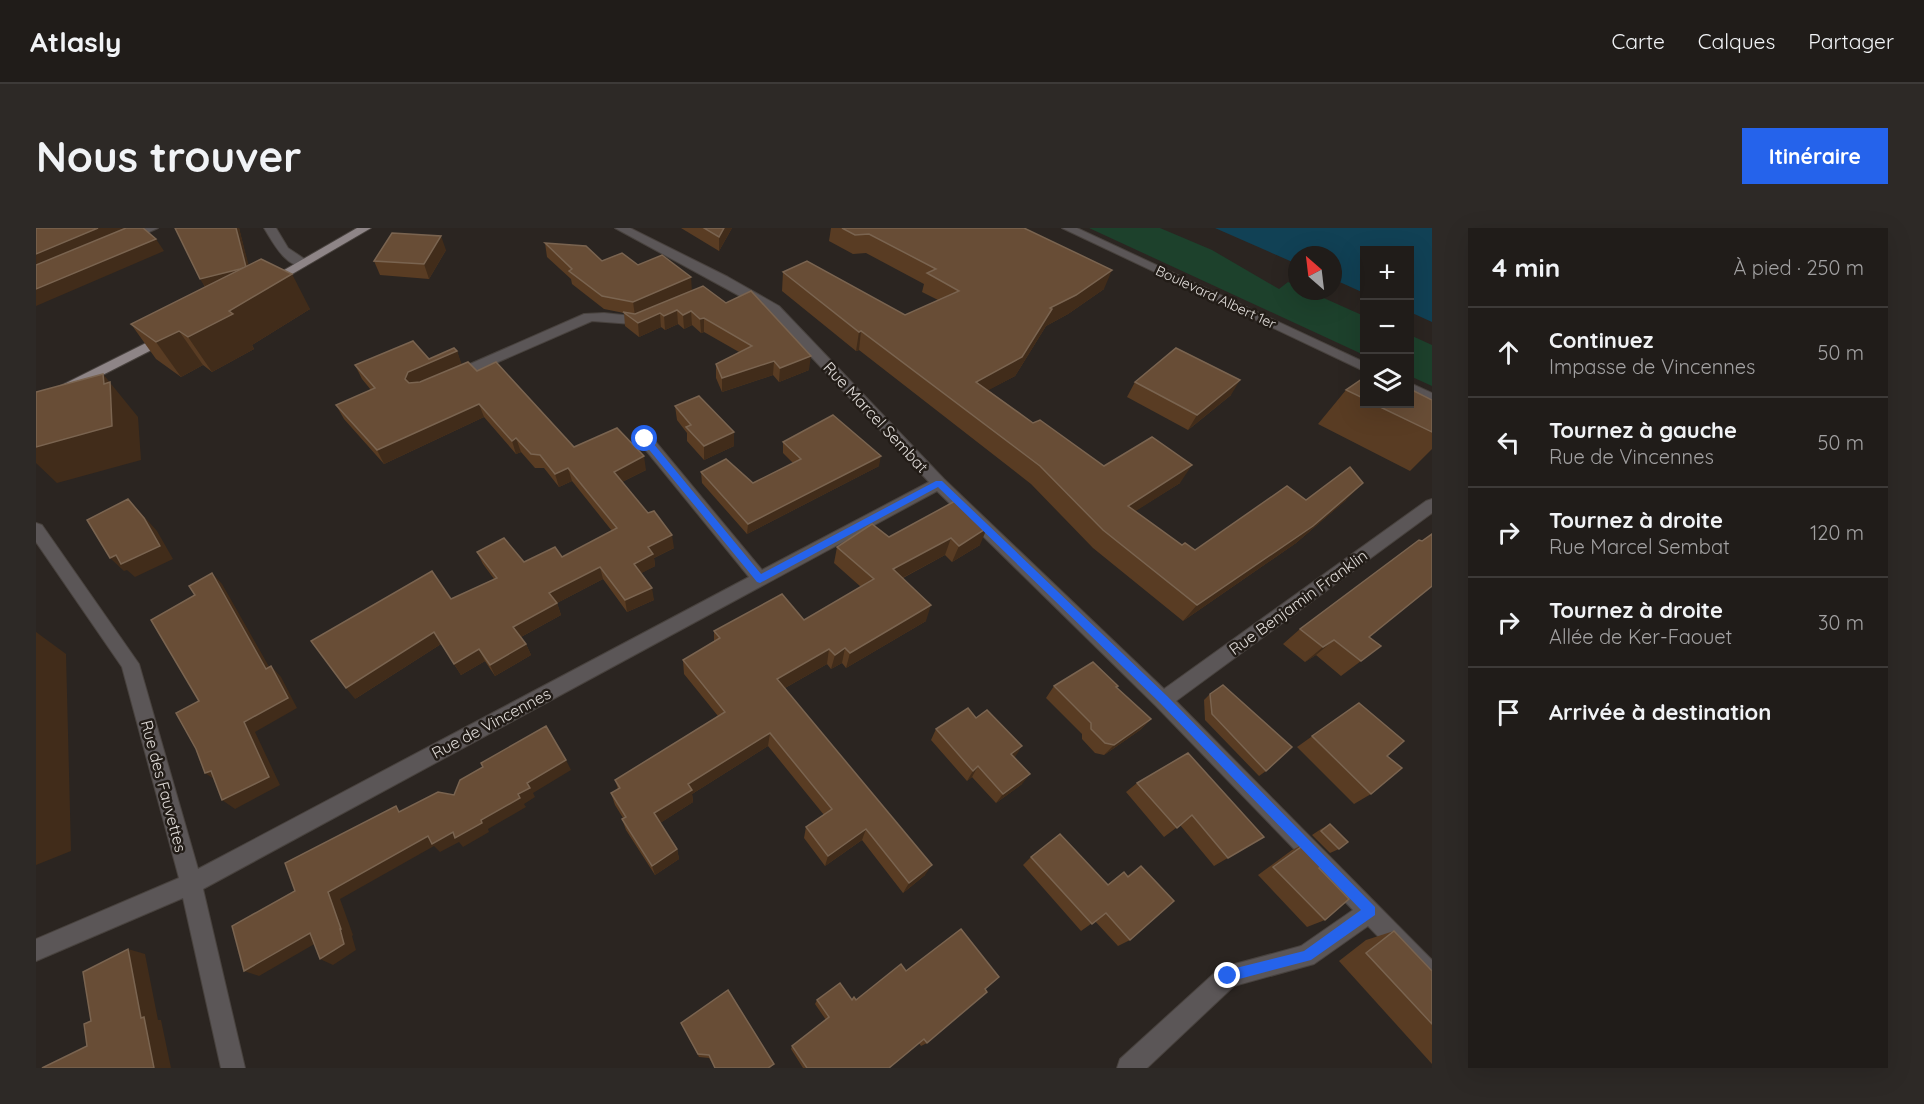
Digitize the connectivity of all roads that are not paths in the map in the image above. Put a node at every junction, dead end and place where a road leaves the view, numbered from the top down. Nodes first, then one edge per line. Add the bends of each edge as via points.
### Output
1 (152, 228) edge
2 (270, 228) edge
3 (365, 228) edge
4 (621, 228) edge
5 (1068, 228) edge
6 (110, 246) edge
7 (302, 263) junction
8 (728, 282) junction
9 (255, 290) edge
10 (709, 291) edge
11 (660, 313) edge
12 (178, 331) edge
13 (1360, 365) edge
14 (441, 382) edge
15 (1414, 390) edge
16 (1432, 399) edge
17 (36, 404) edge
18 (645, 439) dead end
19 (939, 483) junction
20 (1432, 505) edge
21 (36, 529) edge
22 (760, 579) junction
23 (1163, 700) junction
24 (191, 884) junction
25 (1371, 911) junction
26 (36, 950) edge
27 (1432, 976) edge
28 (233, 1068) edge
29 (1129, 1068) edge

1 - 6 street
2 - 7 street via 283,250
3 - 7 main road
4 - 8 street, Rue Marcel Sembat
5 - 13 street, Boulevard Albert 1er
7 - 9 main road
8 - 10 street
8 - 19 street, Rue Marcel Sembat via 774,309
11 - 14 street via 636,322 602,315 590,317
12 - 17 main road
15 - 16 street
18 - 22 street
19 - 22 street, Rue de Vincennes
19 - 23 street, Rue Marcel Sembat
20 - 23 street, Rue Benjamin Franklin
21 - 24 street, Rue des Fauvettes via 130,664
22 - 24 street, Rue de Vincennes
23 - 25 street, Rue Marcel Sembat
24 - 26 street, Rue de Vincennes
24 - 28 street, Rue des Fauvettes
25 - 27 street, Rue Marcel Sembat
25 - 29 street via 1306,956 1228,976

